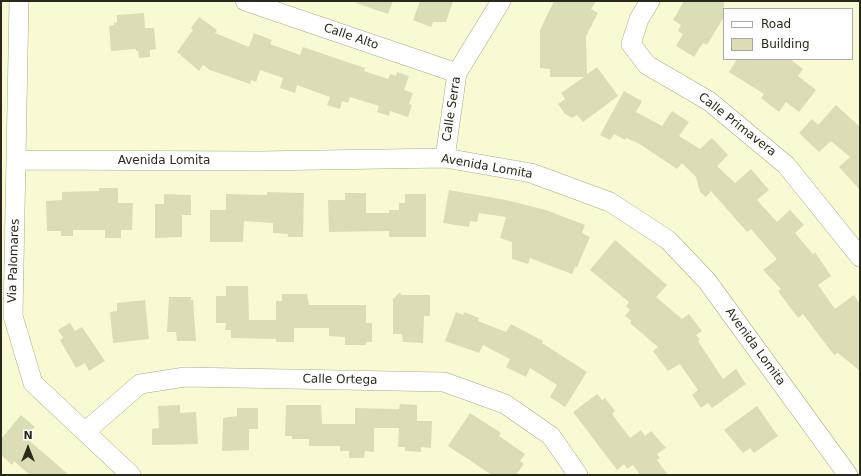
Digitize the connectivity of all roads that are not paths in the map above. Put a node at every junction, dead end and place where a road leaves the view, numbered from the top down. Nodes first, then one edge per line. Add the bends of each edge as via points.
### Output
1 (19, 1) edge
2 (245, 1) edge
3 (501, 1) edge
4 (650, 1) edge
5 (457, 73) junction
6 (445, 158) junction
7 (17, 160) junction
8 (860, 257) edge
9 (86, 431) junction
10 (131, 475) edge
11 (578, 475) edge
12 (848, 475) edge

1 - 7 street, Via Palomares
2 - 5 street, Calle Alto
3 - 5 street, Calle Serra
4 - 8 street, Calle Primavera via 639,19 632,44 647,65 709,101 786,165
5 - 6 street, Calle Serra
6 - 7 street, Avenida Lomita via 259,161
6 - 12 street, Avenida Lomita via 531,173 610,202 668,240 707,281
7 - 9 street, Via Palomares via 13,316 33,383
9 - 10 street, Via Palomares
9 - 11 street, Calle Ortega via 140,384 185,377 444,382 505,404 551,436

